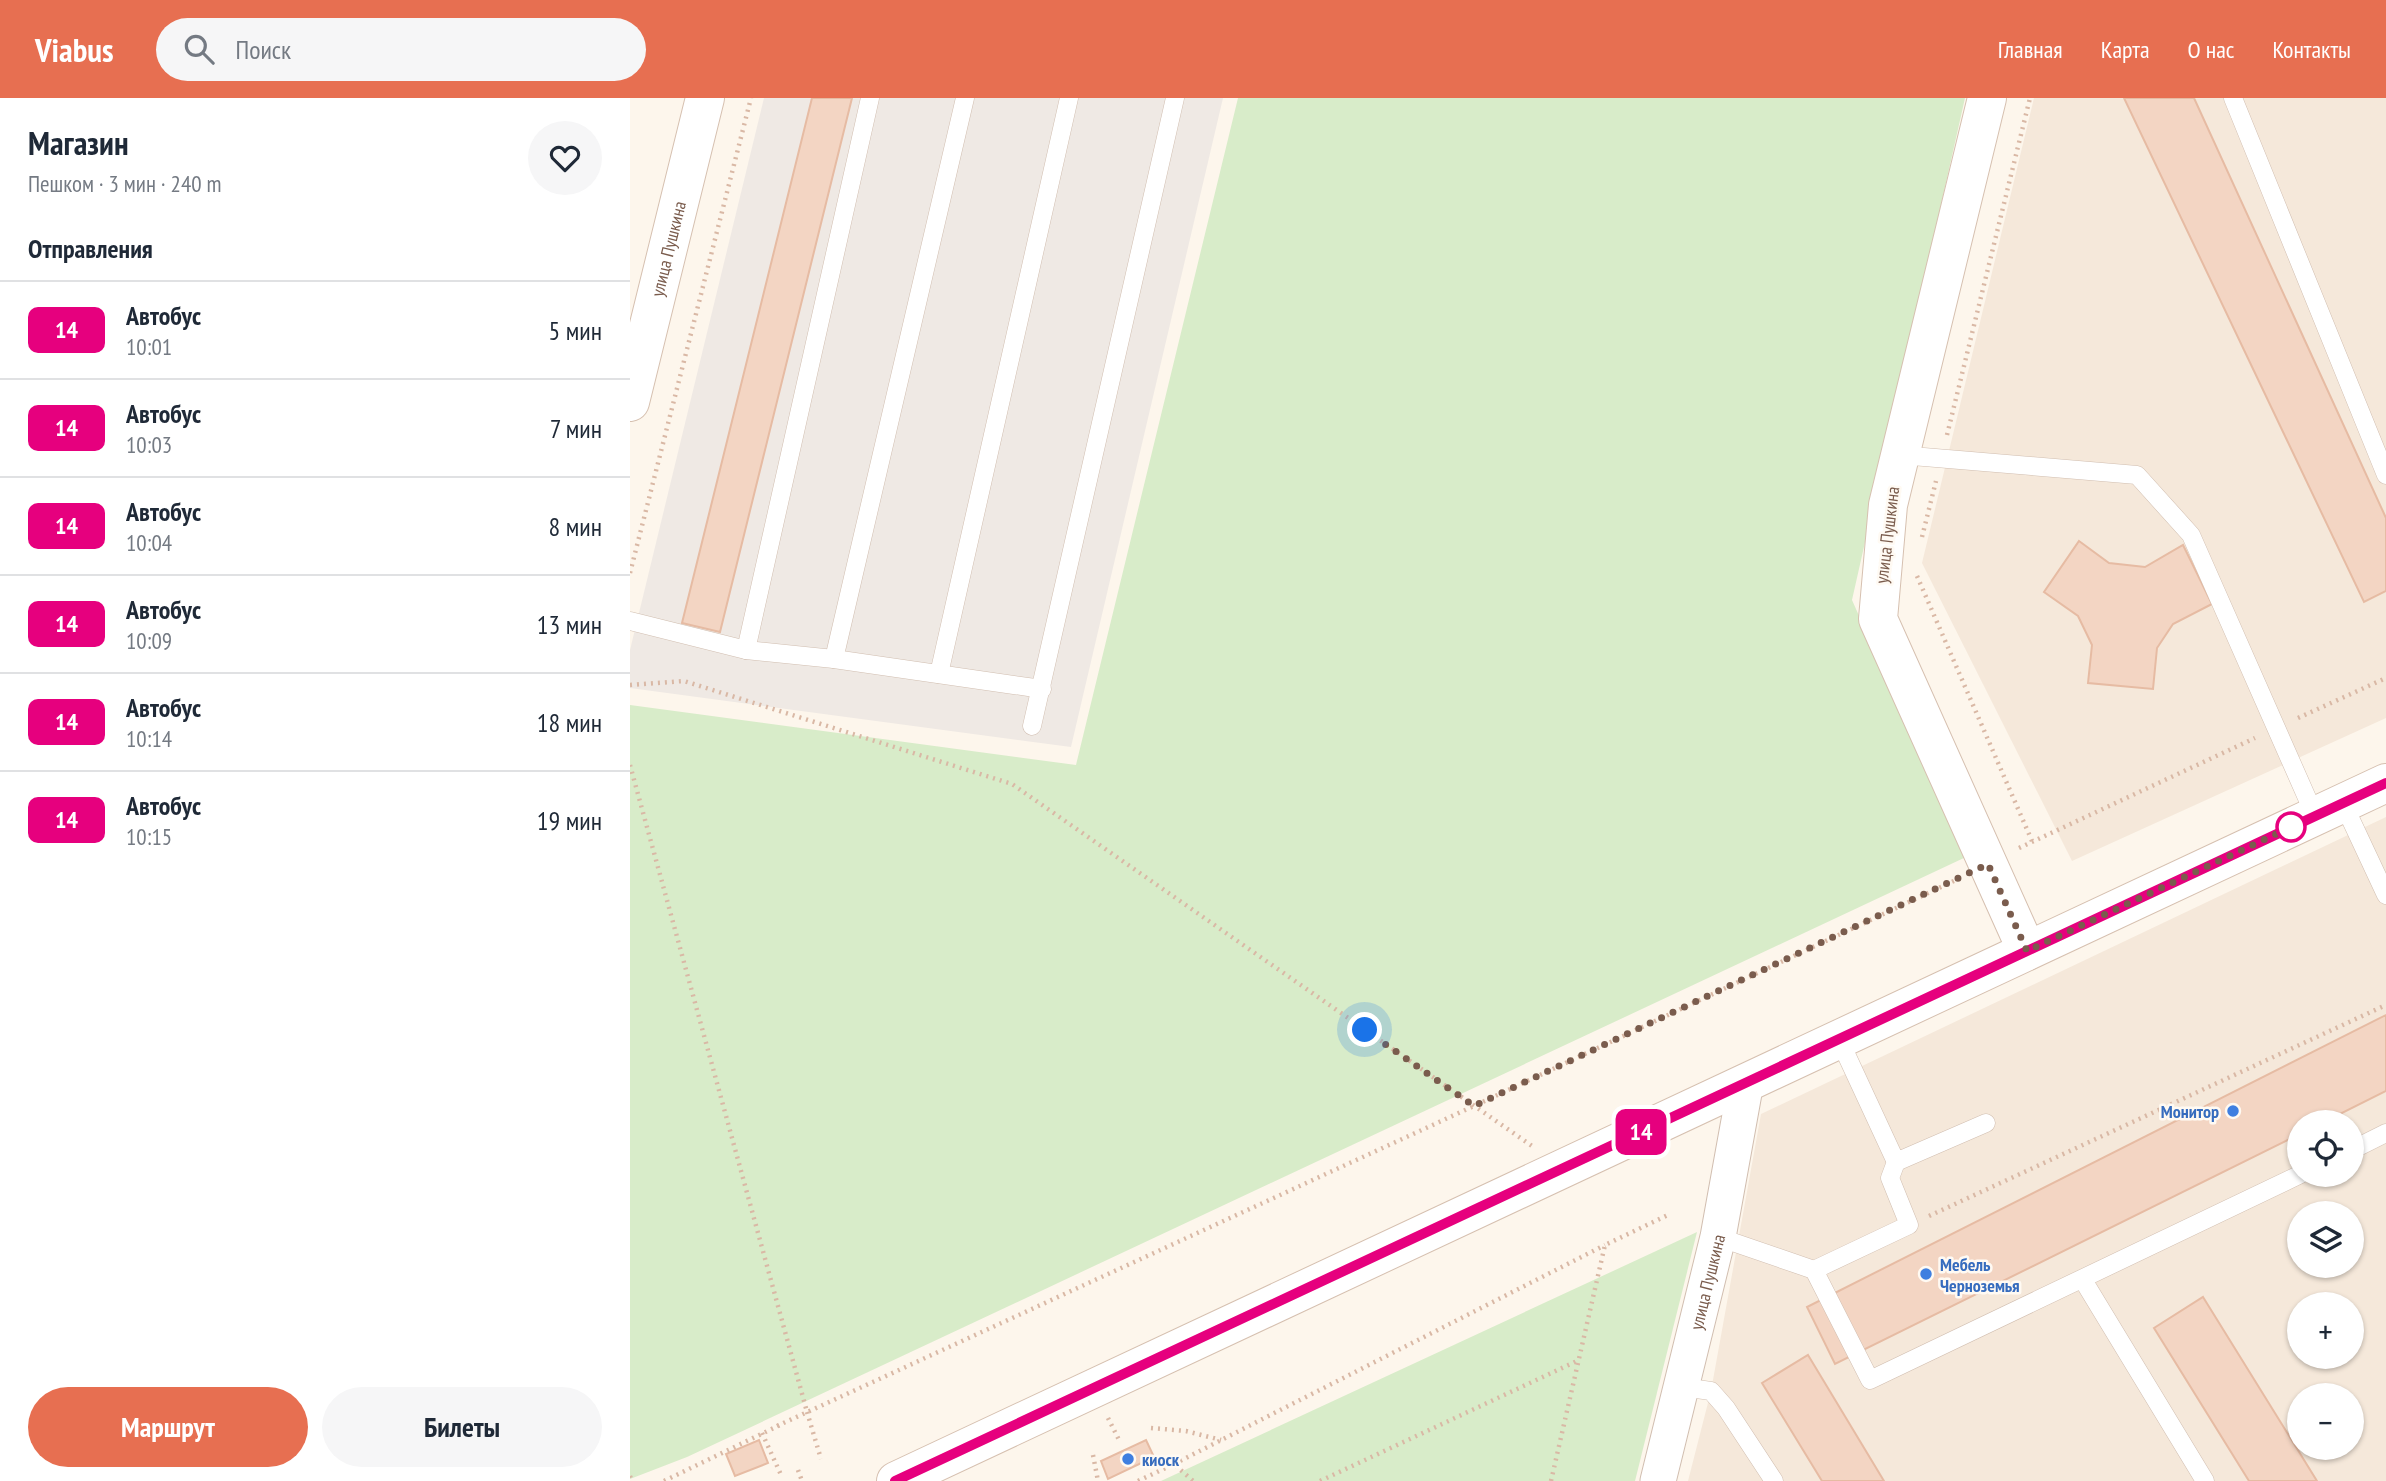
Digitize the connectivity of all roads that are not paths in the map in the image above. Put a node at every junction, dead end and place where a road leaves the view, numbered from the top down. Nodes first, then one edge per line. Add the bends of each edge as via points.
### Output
1 (705, 98) edge
2 (870, 98) edge
3 (965, 98) edge
4 (1069, 98) edge
5 (1175, 98) edge
6 (1987, 98) edge
7 (2232, 98) edge
8 (630, 402) edge
9 (1900, 455) junction
10 (2386, 475) edge
11 (630, 621) edge
12 (746, 650) junction
13 (834, 659) junction
14 (939, 674) junction
15 (1042, 689) junction
16 (1032, 726) dead end
17 (2386, 783) edge
18 (2329, 810) junction
19 (2386, 895) edge
20 (2027, 951) junction
21 (1839, 1039) junction
22 (1746, 1083) junction
23 (1986, 1123) dead end
24 (2386, 1133) edge
25 (2364, 1144) edge
26 (1896, 1161) junction
27 (2287, 1181) edge
28 (1718, 1237) junction
29 (1814, 1269) junction
30 (2083, 1280) junction
31 (1682, 1387) junction
32 (895, 1481) edge
33 (1658, 1481) edge
34 (1774, 1481) edge
35 (2204, 1481) edge

1 - 8 street, улица Пушкина
2 - 12 lane
3 - 13 lane
4 - 14 lane
5 - 15 lane
6 - 9 street, улица Пушкина
7 - 10 lane
9 - 18 lane via 2137,475 2191,535 2277,728
9 - 20 street, улица Пушкина via 1888,505 1878,619
11 - 12 lane
12 - 13 lane
13 - 14 lane
14 - 15 lane
15 - 16 lane
17 - 18 street
18 - 19 lane
18 - 20 street
20 - 21 street
21 - 22 street
21 - 26 lane
22 - 28 street, улица Пушкина
22 - 32 street
23 - 26 lane
24 - 25 lane
26 - 29 lane via 1890,1178 1909,1225
27 - 30 lane
28 - 29 lane
28 - 31 street, улица Пушкина
29 - 30 lane via 1870,1380
30 - 35 lane
31 - 33 street, улица Пушкина
31 - 34 lane via 1711,1391

